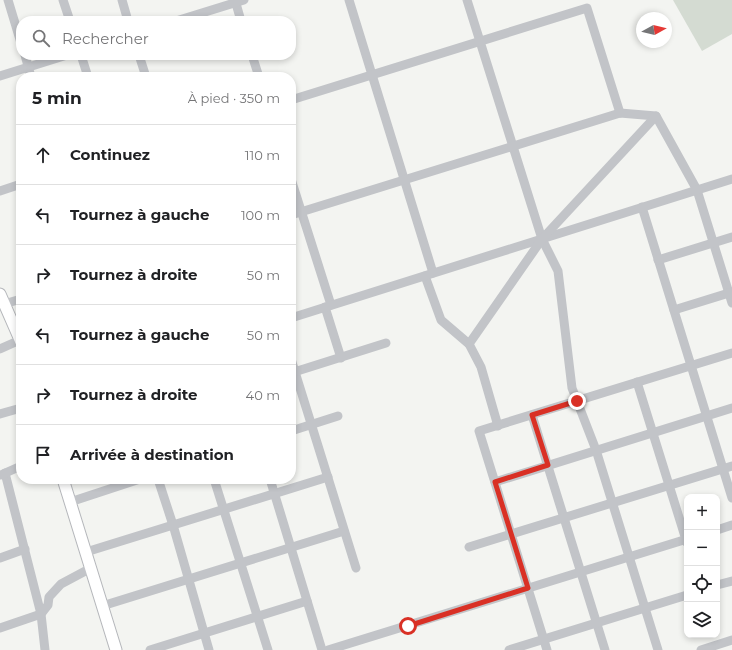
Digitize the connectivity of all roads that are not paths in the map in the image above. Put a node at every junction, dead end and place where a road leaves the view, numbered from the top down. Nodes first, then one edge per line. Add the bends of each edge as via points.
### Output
1 (8, 0) edge
2 (64, 0) edge
3 (122, 0) edge
4 (349, 0) edge
5 (467, 0) edge
6 (238, 1) edge
7 (69, 16) edge
8 (127, 16) edge
9 (192, 16) edge
10 (240, 16) edge
11 (16, 26) edge
12 (480, 42) junction
13 (26, 60) edge
14 (51, 60) edge
15 (83, 60) edge
16 (141, 60) edge
17 (254, 60) edge
18 (28, 67) junction
19 (30, 72) edge
20 (86, 72) edge
21 (144, 72) edge
22 (257, 72) edge
23 (372, 75) junction
24 (0, 76) edge
25 (296, 98) edge
26 (620, 113) junction
27 (656, 116) junction
28 (513, 146) junction
29 (732, 179) edge
30 (404, 180) junction
31 (16, 186) edge
32 (697, 190) junction
33 (0, 191) edge
34 (296, 194) edge
35 (642, 207) junction
36 (302, 212) junction
37 (296, 214) edge
38 (732, 237) edge
39 (542, 239) junction
40 (713, 243) junction
41 (658, 260) junction
42 (429, 274) junction
43 (730, 293) edge
44 (0, 294) edge
45 (16, 300) edge
46 (732, 303) edge
47 (4, 304) junction
48 (328, 306) junction
49 (674, 310) junction
50 (296, 316) edge
51 (16, 330) edge
52 (16, 343) edge
53 (386, 343) dead end
54 (469, 344) junction
55 (0, 349) edge
56 (732, 353) edge
57 (341, 358) junction
58 (691, 366) junction
59 (296, 372) edge
60 (296, 382) edge
61 (637, 382) junction
62 (577, 401) junction
63 (732, 408) edge
64 (16, 409) edge
65 (0, 414) edge
66 (532, 415) junction
67 (338, 416) dead end
68 (707, 416) junction
69 (311, 425) junction
70 (498, 426) junction
71 (296, 430) edge
72 (653, 433) junction
73 (596, 450) junction
74 (548, 465) junction
75 (727, 467) edge
76 (16, 468) edge
77 (3, 474) edge
78 (328, 477) junction
79 (495, 482) junction
80 (65, 484) edge
81 (125, 484) edge
82 (160, 484) edge
83 (216, 484) edge
84 (271, 484) edge
85 (669, 486) junction
86 (274, 494) junction
87 (732, 498) edge
88 (70, 502) junction
89 (613, 503) junction
90 (224, 509) junction
91 (564, 518) junction
92 (173, 525) junction
93 (732, 525) edge
94 (720, 529) edge
95 (344, 531) junction
96 (684, 532) edge
97 (511, 534) junction
98 (684, 542) edge
99 (291, 548) junction
100 (469, 548) dead end
101 (25, 550) junction
102 (86, 552) junction
103 (630, 557) junction
104 (0, 558) edge
105 (241, 563) junction
106 (91, 568) junction
107 (356, 568) dead end
108 (581, 572) junction
109 (188, 580) junction
110 (732, 581) edge
111 (720, 584) edge
112 (528, 588) junction
113 (684, 596) edge
114 (307, 601) junction
115 (102, 606) junction
116 (645, 608) junction
117 (41, 614) junction
118 (258, 616) junction
119 (596, 623) junction
120 (0, 628) edge
121 (204, 633) junction
122 (544, 639) junction
123 (732, 640) edge
124 (719, 647) edge
125 (45, 650) edge
126 (116, 650) edge
127 (150, 650) edge
128 (209, 650) edge
129 (268, 650) edge
130 (322, 650) edge
131 (328, 650) edge
132 (509, 650) edge
133 (547, 650) edge
134 (605, 650) edge
135 (658, 650) edge
136 (701, 650) edge

1 - 11 street
2 - 7 street
3 - 8 street
4 - 23 street
5 - 12 street
6 - 9 street
6 - 10 street
12 - 23 street
12 - 26 street via 587,8
12 - 28 street
13 - 18 street
14 - 18 street
15 - 20 street
16 - 21 street
17 - 22 street
18 - 19 street
18 - 24 street
23 - 25 street
23 - 30 street
26 - 27 street
26 - 28 street
27 - 32 street
27 - 39 street
28 - 30 street
28 - 39 street
29 - 32 street
30 - 36 street
30 - 42 street
31 - 33 street
32 - 35 street
32 - 40 street
34 - 36 street
35 - 39 street
35 - 41 street
36 - 37 street
36 - 48 street
38 - 40 street
39 - 42 street
39 - 54 street
39 - 62 street via 558,271 572,388
40 - 41 street
40 - 43 street
41 - 49 street
42 - 48 street
42 - 54 street via 441,320
43 - 46 street
43 - 49 street
44 - 47 main road
45 - 47 street
47 - 51 main road
48 - 50 street
48 - 57 street
49 - 58 street
52 - 55 street
53 - 57 street
54 - 70 street via 481,367
56 - 58 street
57 - 59 street
58 - 61 street
58 - 68 street
60 - 69 street
61 - 62 street
61 - 72 street
62 - 66 street
62 - 73 street
63 - 68 street
64 - 65 street
66 - 70 street
66 - 74 street
67 - 69 street
68 - 72 street
68 - 75 street
69 - 71 street
69 - 78 street
70 - 79 street via 480,431
72 - 73 street
72 - 85 street
73 - 74 street
73 - 89 street
74 - 79 street
74 - 91 street
75 - 85 street
75 - 87 street
76 - 77 street
77 - 101 street
78 - 86 street
78 - 95 street
79 - 97 street
80 - 88 main road
81 - 88 street
82 - 92 street
83 - 90 street
84 - 86 street
85 - 89 street
85 - 96 street
86 - 90 street
86 - 99 street
88 - 102 main road
89 - 91 street
89 - 103 street
90 - 92 street
90 - 105 street
91 - 97 street
91 - 108 street
92 - 102 street
92 - 109 street
93 - 94 street
95 - 99 street
95 - 107 street
97 - 100 street
97 - 112 street
98 - 103 street
99 - 105 street
99 - 114 street
101 - 104 street
101 - 117 street
102 - 106 main road
103 - 108 street
103 - 116 street
105 - 109 street
105 - 118 street
106 - 115 main road
106 - 117 street via 61,584 49,597 48,605
108 - 112 street
108 - 119 street
109 - 115 street
109 - 121 street
110 - 111 street
112 - 122 street
112 - 131 street
113 - 116 street
114 - 118 street
114 - 130 street
115 - 126 main road
116 - 119 street
116 - 135 street
117 - 120 street
117 - 125 street
118 - 121 street
118 - 129 street
119 - 122 street
119 - 134 street
121 - 127 street
121 - 128 street
122 - 132 street
122 - 133 street
123 - 124 street
124 - 136 street

